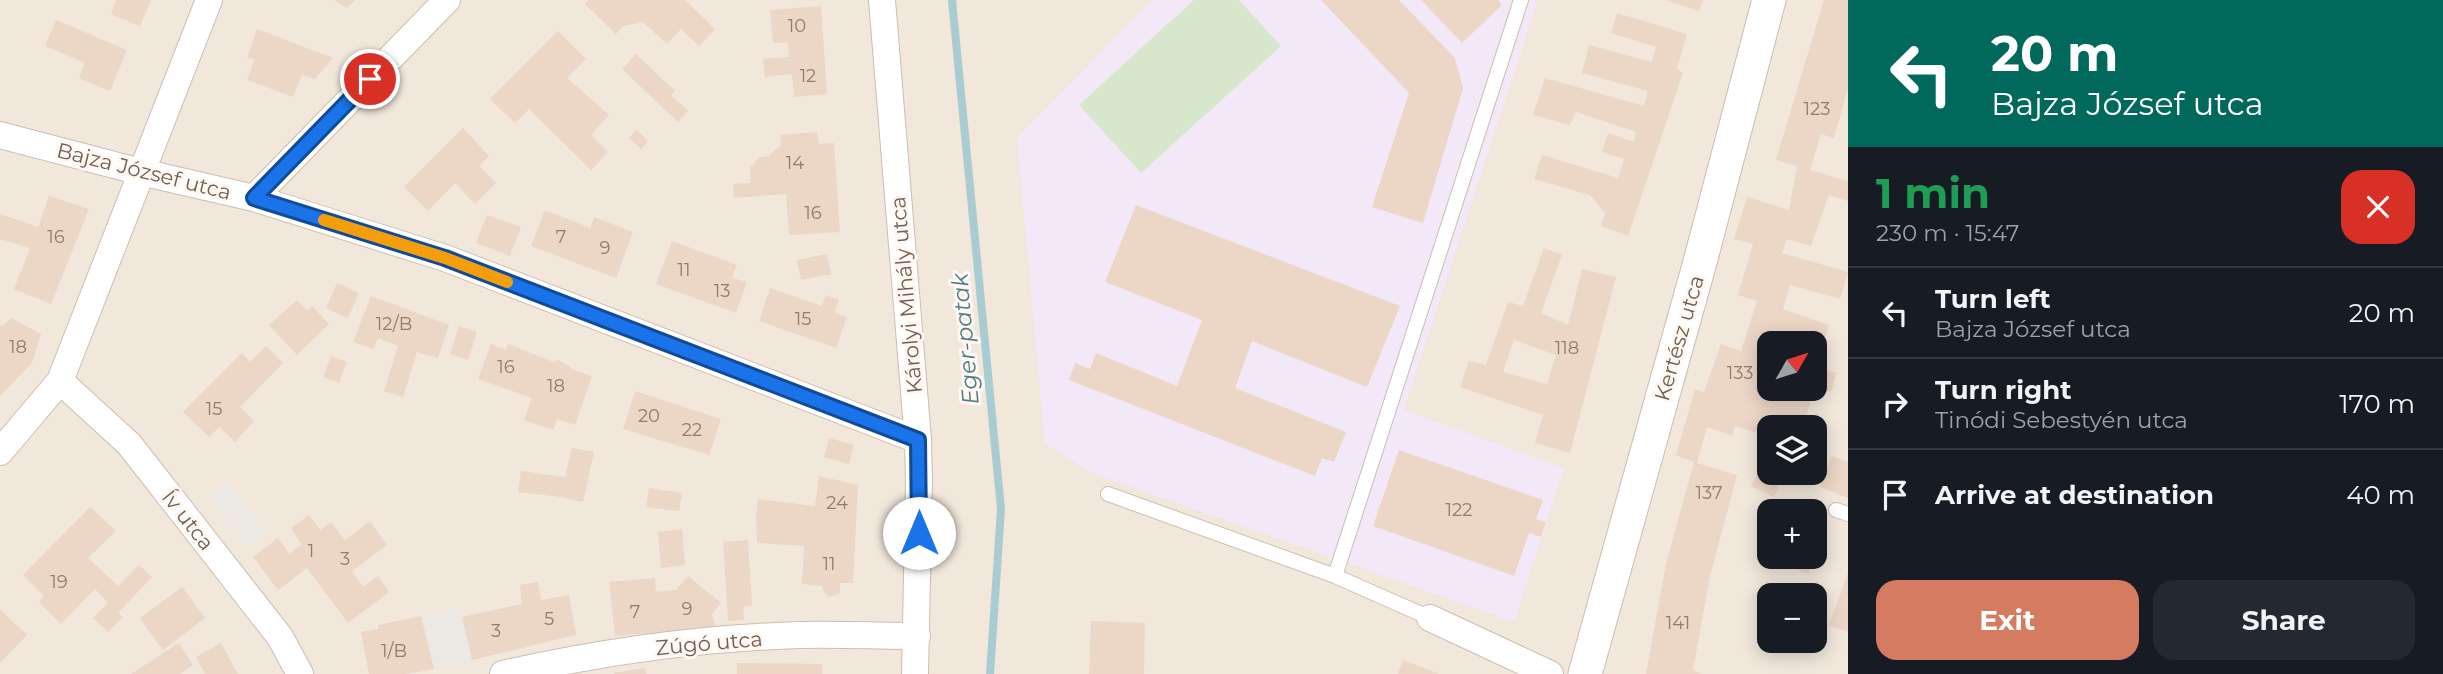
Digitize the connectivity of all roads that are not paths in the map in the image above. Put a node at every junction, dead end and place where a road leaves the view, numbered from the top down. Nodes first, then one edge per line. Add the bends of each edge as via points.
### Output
1 (209, 0) edge
2 (447, 0) edge
3 (882, 0) edge
4 (1521, 0) edge
5 (1769, 0) edge
6 (0, 135) edge
7 (141, 172) junction
8 (254, 198) junction
9 (60, 381) junction
10 (918, 440) junction
11 (0, 452) edge
12 (1108, 494) dead end
13 (1335, 576) junction
14 (1430, 618) joint
15 (917, 636) junction
16 (300, 674) edge
17 (503, 674) edge
18 (915, 674) edge
19 (1550, 674) edge
20 (1585, 674) edge

1 - 7 street
2 - 8 street
3 - 10 street, Károlyi Mihály utca
4 - 13 lane
5 - 20 street, Kertész utca
6 - 7 street, Bajza József utca
7 - 8 street, Bajza József utca
7 - 9 street
8 - 10 street, Bajza József utca via 445,258
9 - 11 street
9 - 16 street, Ív utca via 129,444 279,638
10 - 15 street, Károlyi Mihály utca
12 - 13 lane
13 - 14 lane
14 - 19 street
15 - 17 street, Zúgó utca via 800,635 708,641 627,650
15 - 18 street, Károlyi Mihály utca

